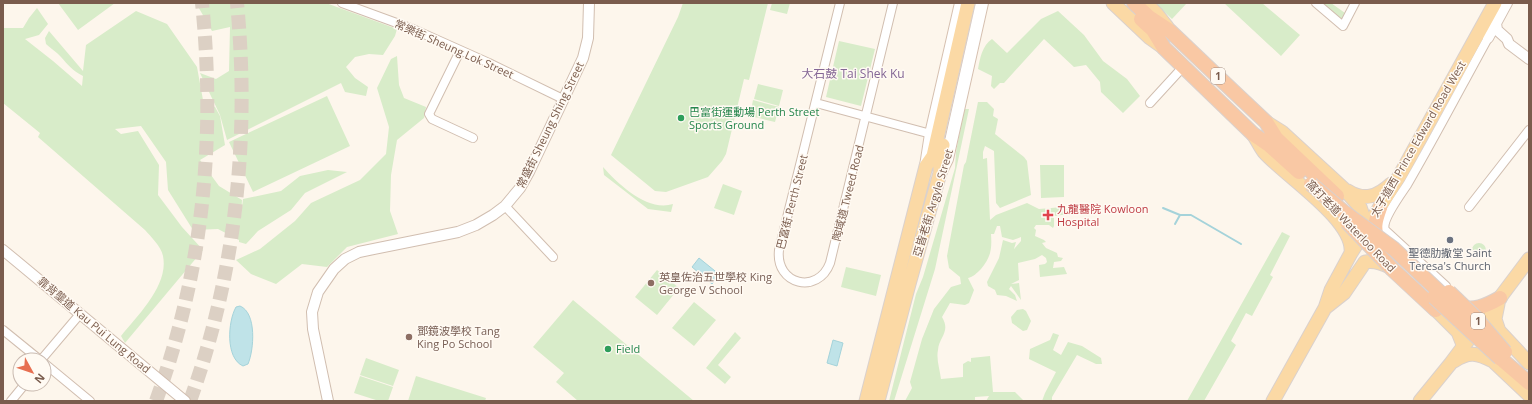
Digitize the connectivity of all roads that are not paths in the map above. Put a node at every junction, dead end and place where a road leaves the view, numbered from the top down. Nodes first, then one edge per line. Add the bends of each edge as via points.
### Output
1 (342, 3) edge
2 (589, 3) edge
3 (840, 3) edge
4 (893, 3) edge
5 (961, 3) edge
6 (968, 3) edge
7 (974, 3) edge
8 (982, 3) edge
9 (1113, 3) edge
10 (1125, 3) edge
11 (1134, 3) edge
12 (1146, 3) edge
13 (1316, 3) edge
14 (1355, 3) edge
15 (1495, 3) edge
16 (1507, 3) edge
17 (1496, 23) junction
18 (1170, 31) junction
19 (1488, 38) junction
20 (1509, 44) junction
21 (1164, 48) junction
22 (460, 51) junction
23 (1529, 59) edge
24 (1183, 67) junction
25 (564, 99) junction
26 (1150, 102) dead end
27 (816, 103) junction
28 (867, 117) junction
29 (1266, 122) junction
30 (1529, 130) edge
31 (931, 134) junction
32 (1253, 134) junction
33 (474, 138) dead end
34 (933, 159) junction
35 (940, 173) junction
36 (1400, 175) junction
37 (1314, 180) junction
38 (1343, 188) junction
39 (505, 206) junction
40 (1469, 207) dead end
41 (1380, 208) junction
42 (1327, 209) junction
43 (1384, 226) joint
44 (1367, 228) junction
45 (3, 250) edge
46 (1351, 253) junction
47 (553, 257) dead end
48 (1529, 259) edge
49 (828, 268) joint
50 (1396, 270) junction
51 (1446, 286) dead end
52 (1500, 298) junction
53 (1325, 308) junction
54 (80, 314) junction
55 (3, 330) edge
56 (1508, 342) junction
57 (1464, 347) junction
58 (31, 352) edge
59 (48, 352) edge
60 (1496, 359) junction
61 (1451, 363) junction
62 (1529, 363) edge
63 (52, 370) edge
64 (1529, 375) edge
65 (1529, 383) edge
66 (18, 392) edge
67 (1529, 395) edge
68 (1277, 397) edge
69 (11, 401) edge
70 (90, 401) edge
71 (184, 401) edge
72 (328, 401) edge
73 (866, 401) edge
74 (878, 401) edge
75 (1420, 401) edge

1 - 22 street, 常樂街 Sheung Lok Street via 413,29
2 - 25 street, 常盛街 Sheung Shing Street via 586,49
3 - 27 street, 巴富街 Perth Street
4 - 28 street, 陶域道 Tweed Road
5 - 31 main road, 亞皆老街 Argyle Street
6 - 34 main road
7 - 34 main road
8 - 35 main road, 亞皆老街 Argyle Street via 947,158
9 - 21 main road, 窩打老道 Waterloo Road
10 - 21 highway, 窩打老道 Waterloo Road / 1 via 1153,30
11 - 18 highway, 窩打老道 Waterloo Road / 1
12 - 18 main road, 窩打老道 Waterloo Road
13 - 14 street via 1343,26
15 - 36 main road, 太子道西 Prince Edward Road West
16 - 17 street
17 - 19 street
17 - 20 street via 1497,30
18 - 29 highway, 窩打老道 Waterloo Road / 1
19 - 20 street via 1493,37 1504,44
19 - 43 street, 太子道西 Prince Edward Road West
20 - 23 street
21 - 24 highway, 窩打老道 Waterloo Road / 1
22 - 25 street, 常樂街 Sheung Lok Street
22 - 33 street via 429,114 432,119
24 - 26 street
24 - 32 highway, 窩打老道 Waterloo Road / 1
25 - 39 street, 常盛街 Sheung Shing Street via 524,181
27 - 28 street
27 - 49 street, 巴富街 Perth Street via 778,256 781,268 795,281 814,281
28 - 31 street
28 - 49 street, 陶域道 Tweed Road
29 - 37 highway, 窩打老道 Waterloo Road / 1 via 1276,138
29 - 38 main road, 窩打老道 Waterloo Road via 1282,132
30 - 40 street
31 - 34 main road, 亞皆老街 Argyle Street
32 - 37 highway, 窩打老道 Waterloo Road / 1
32 - 42 main road, 窩打老道 Waterloo Road via 1264,152
34 - 35 main road
34 - 73 main road, 亞皆老街 Argyle Street
35 - 74 main road, 亞皆老街 Argyle Street
36 - 38 main road via 1386,189 1371,197 1357,196
36 - 41 main road, 太子道西 Prince Edward Road West
37 - 52 highway, bridge via 1345,213 1394,249 1448,300 1466,309 1477,308
37 - 60 highway, 窩打老道 Waterloo Road / 1, bridge via 1393,270 1436,310
37 - 64 highway, 窩打老道 Waterloo Road / 1, bridge via 1400,245 1470,312
38 - 42 main road via 1344,204 1335,209
38 - 44 main road, 窩打老道 Waterloo Road via 1360,207
39 - 47 street
39 - 72 street, 常盛街 Sheung Shing Street via 467,229 359,252 345,259 334,269 318,292 312,312 313,329
41 - 44 main road, 太子道西 Prince Edward Road West
41 - 60 highway, bridge via 1375,226 1379,243
42 - 46 main road, 窩打老道 Waterloo Road via 1348,235
43 - 51 street, 窩打老道 Waterloo Road via 1385,230
44 - 46 main road, 太子道西 Prince Edward Road West
44 - 50 main road, 窩打老道 Waterloo Road via 1376,249
45 - 54 street, 靠背壟道 Kau Pui Lung Road
46 - 53 main road, 太子道西 Prince Edward Road West via 1331,290
48 - 52 main road
50 - 53 main road via 1382,263 1365,262 1344,293
50 - 57 main road, 窩打老道 Waterloo Road via 1456,329
52 - 56 main road via 1495,319 1499,331
52 - 57 main road
53 - 68 main road, 太子道西 Prince Edward Road West
54 - 59 street
54 - 71 street, 靠背壟道 Kau Pui Lung Road
55 - 58 street
56 - 60 main road via 1501,341 1494,346 1489,356
56 - 62 main road
57 - 61 main road
60 - 61 main road, 窩打老道 Waterloo Road via 1467,353
60 - 65 highway, 窩打老道 Waterloo Road / 1
60 - 67 main road, 窩打老道 Waterloo Road
61 - 75 main road
63 - 70 street
66 - 69 street

